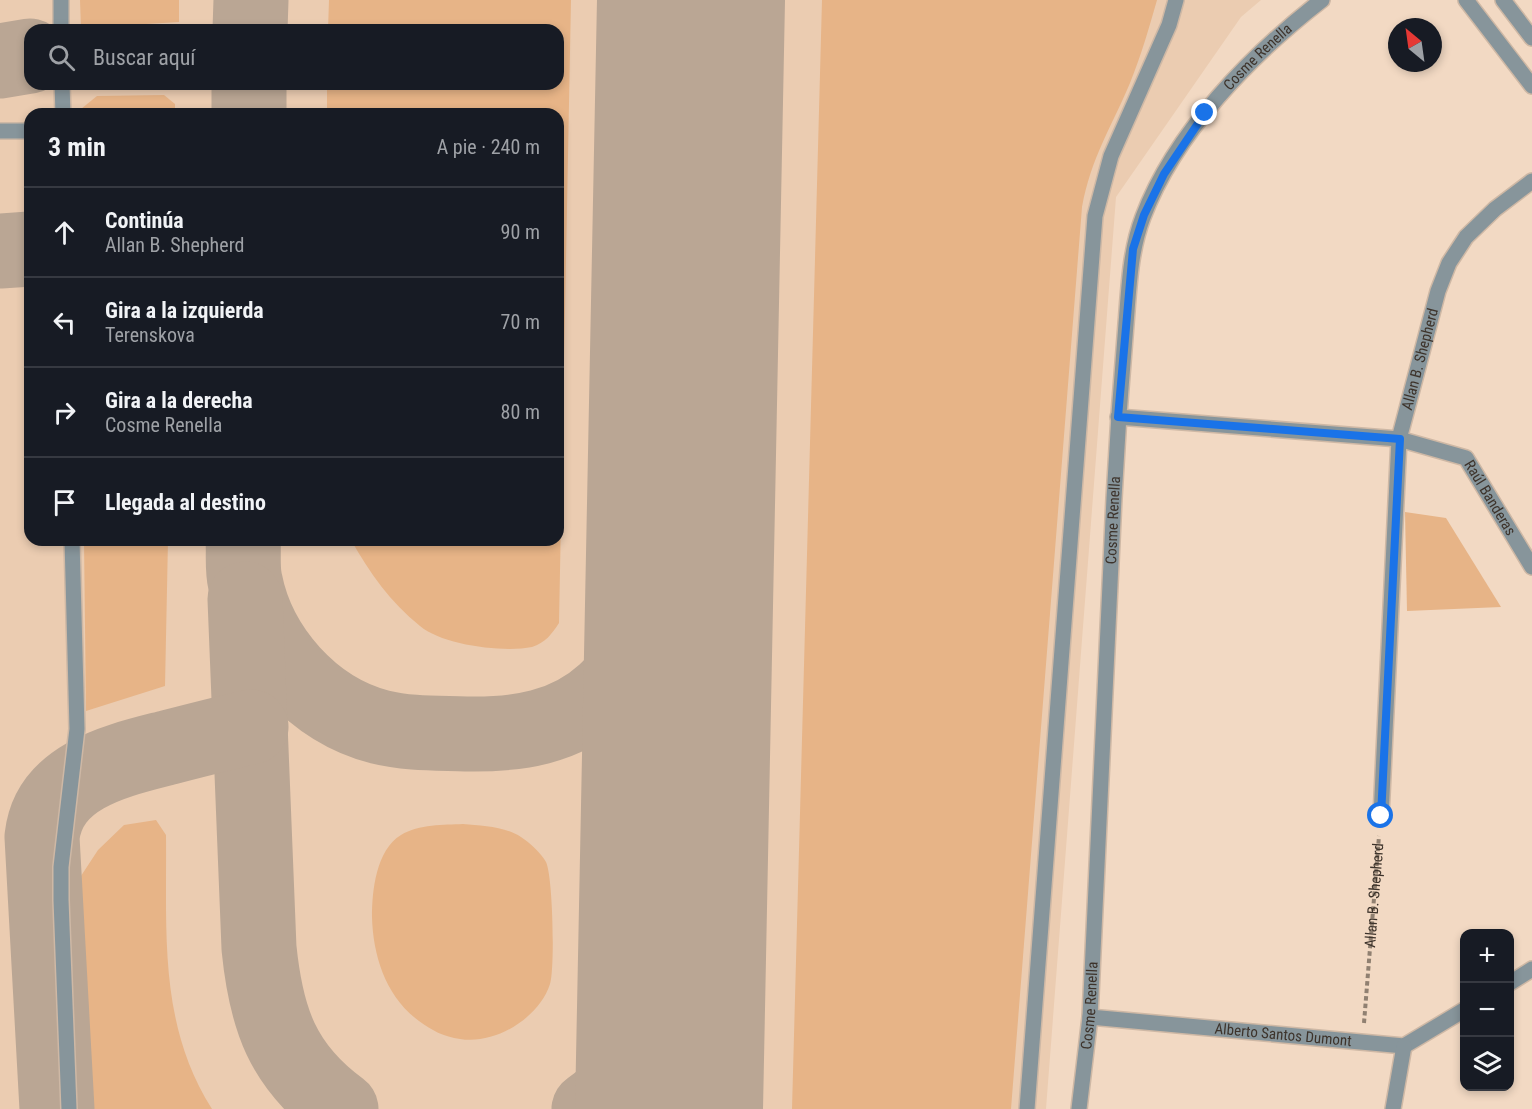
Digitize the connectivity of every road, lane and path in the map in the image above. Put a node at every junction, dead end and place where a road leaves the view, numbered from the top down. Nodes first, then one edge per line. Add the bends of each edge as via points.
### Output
1 (61, 0) edge
2 (1176, 0) edge
3 (1322, 0) edge
4 (1466, 0) edge
5 (1503, 0) edge
6 (61, 24) edge
7 (1532, 38) edge
8 (1532, 86) edge
9 (62, 90) edge
10 (63, 108) edge
11 (0, 131) edge
12 (24, 131) edge
13 (1532, 181) edge
14 (1118, 417) junction
15 (1400, 439) junction
16 (72, 546) edge
17 (1532, 567) edge
18 (1381, 816) joint
19 (1532, 969) edge
20 (1514, 980) edge
21 (1460, 1012) edge
22 (1090, 1017) junction
23 (1363, 1042) junction
24 (1404, 1046) junction
25 (69, 1109) edge
26 (1027, 1109) edge
27 (1079, 1109) edge
28 (1393, 1109) edge

1 - 6 street
2 - 26 street via 1111,156 1095,216
3 - 14 street, Cosme Renella via 1283,30 1240,72 1205,113 1164,174 1133,249
4 - 8 street
5 - 7 street
9 - 10 street
11 - 12 street
13 - 15 street, Allan B. Shepherd via 1466,237 1449,262
14 - 15 street, Raúl Banderas
14 - 22 street, Cosme Renella
15 - 17 street, Raúl Banderas via 1466,458
15 - 18 street, Allan B. Shepherd
16 - 25 street via 77,729 60,900
18 - 23 path, Allan B. Shepherd
19 - 20 street
21 - 24 street
22 - 23 street, Alberto Santos Dumont
22 - 27 street, Cosme Renella
23 - 24 street, Alberto Santos Dumont
24 - 28 street

